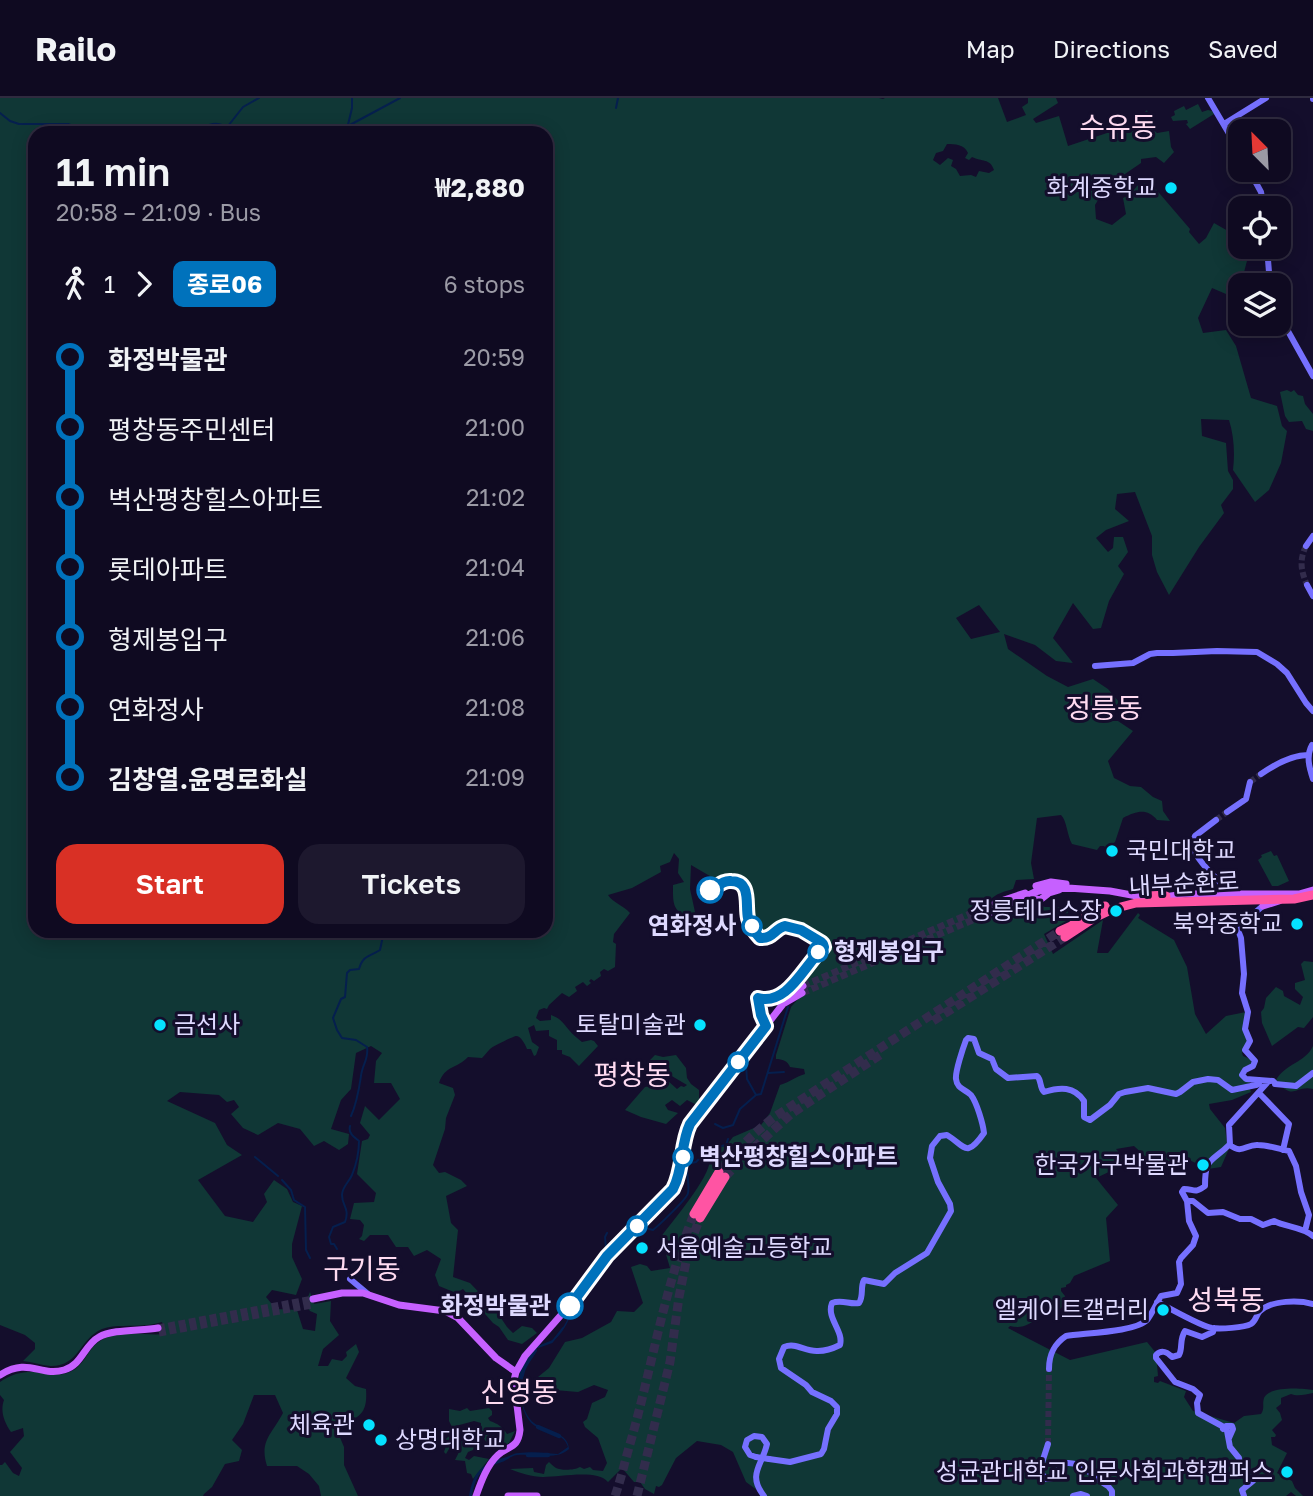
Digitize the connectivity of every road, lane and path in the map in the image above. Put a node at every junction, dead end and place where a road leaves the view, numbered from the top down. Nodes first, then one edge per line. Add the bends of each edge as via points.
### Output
1 (1208, 98) edge
2 (1266, 98) edge
3 (1224, 124) junction
4 (1228, 131) edge
5 (1291, 335) edge
6 (1313, 376) edge
7 (1313, 536) edge
8 (1306, 546) dead end
9 (1307, 585) dead end
10 (1313, 596) edge
11 (1095, 666) dead end
12 (1313, 711) edge
13 (1312, 745) edge
14 (1308, 755) junction
15 (1261, 774) tunnel mouth
16 (1313, 779) edge
17 (1250, 782) tunnel mouth
18 (1227, 812) tunnel mouth
19 (1216, 820) tunnel mouth
20 (1036, 886) dead end
21 (1071, 887) junction
22 (1313, 894) edge
23 (1148, 895) junction
24 (1181, 897) junction
25 (1034, 898) dead end
26 (1255, 899) junction
27 (1288, 900) junction
28 (995, 903) tunnel mouth
29 (991, 912) tunnel mouth
30 (1092, 915) junction
31 (1063, 934) tunnel mouth
32 (802, 989) tunnel mouth
33 (1313, 1073) edge
34 (1257, 1083) junction
35 (1267, 1083) junction
36 (1276, 1084) junction
37 (1259, 1093) junction
38 (1230, 1145) junction
39 (1283, 1150) junction
40 (722, 1174) tunnel mouth
41 (1187, 1202) junction
42 (697, 1216) tunnel mouth
43 (1306, 1231) junction
44 (1313, 1237) edge
45 (312, 1302) tunnel mouth
46 (1157, 1302) junction
47 (1313, 1304) edge
48 (1214, 1328) junction
49 (159, 1331) tunnel mouth
50 (531, 1348) junction
51 (496, 1358) junction
52 (1049, 1369) tunnel mouth
53 (516, 1372) junction
54 (0, 1375) edge
55 (515, 1393) junction
56 (1048, 1444) tunnel mouth
57 (481, 1496) edge
58 (508, 1496) edge
59 (537, 1496) edge
60 (764, 1496) edge
61 (1073, 1496) edge
62 (1087, 1496) edge
63 (1112, 1496) edge
64 (1244, 1496) edge

1 - 3 street
2 - 3 street
3 - 4 street
5 - 6 street
7 - 8 street
9 - 10 street
11 - 12 street via 1133,663 1157,653 1254,652 1281,667
13 - 14 street
14 - 15 street via 1278,763
14 - 16 street
17 - 18 street via 1245,799
19 - 26 street via 1195,836 1192,845 1197,856 1223,884
20 - 21 main road via 1051,882
21 - 23 main road
21 - 24 main road via 1158,900
21 - 25 main road via 1040,900
21 - 28 main road via 1046,886
21 - 29 main road via 1042,890
22 - 26 highway, 내부순환로, bridge
22 - 27 main road
23 - 24 highway
23 - 24 main road
24 - 26 main road
24 - 26 highway
24 - 26 highway, bridge via 1220,904
26 - 27 main road
26 - 27 main road
26 - 30 highway, 내부순환로, bridge via 1136,903
26 - 30 highway, 내부순환로, bridge via 1129,900
26 - 34 street via 1244,916 1232,914 1241,938 1242,993 1248,1012 1245,1029 1251,1041 1245,1050 1255,1061 1242,1074
30 - 31 highway, 내부순환로
32 - 50 main road via 795,990 775,1011 690,1124 673,1189 607,1256
33 - 36 street via 1296,1086
34 - 35 street
34 - 36 street
34 - 37 street
34 - 60 street, bridge via 1232,1090 1208,1079 1176,1094 1148,1088 1125,1091 1090,1120 1084,1117 1084,1101 1075,1091 1044,1091 1037,1076 1008,1078 992,1059 979,1053 974,1039 968,1038 956,1082 970,1094 984,1133 965,1149 947,1135 932,1146 930,1158 950,1211 928,1252 884,1284 864,1280 859,1303 831,1305 840,1345 818,1351 783,1347 781,1368 833,1403 838,1412 821,1454 790,1462 769,1459 757,1457 748,1454 747,1440 762,1437 767,1444 755,1479
35 - 36 street
35 - 37 street
37 - 38 street via 1229,1125
37 - 39 street via 1289,1124
38 - 39 street via 1239,1150 1255,1144
38 - 41 street via 1207,1165 1205,1186 1196,1191 1184,1189
39 - 43 street via 1289,1151 1296,1166 1308,1210
40 - 42 highway
41 - 43 street via 1208,1213 1223,1212 1260,1224 1274,1221
41 - 46 street via 1195,1242 1179,1262 1179,1291
43 - 44 street
45 - 51 main road via 354,1290 399,1306 438,1309 453,1314
46 - 48 street
46 - 52 street via 1142,1324 1064,1338 1052,1351
47 - 48 street via 1297,1300 1278,1304 1258,1312 1247,1326
48 - 64 street via 1202,1337 1185,1331 1179,1355 1161,1352 1156,1359 1175,1382 1198,1392 1198,1413 1225,1431 1240,1469 1253,1481 1243,1488
49 - 54 main road via 108,1333 63,1370 29,1366
50 - 51 main road via 513,1361
50 - 53 main road
51 - 53 main road
51 - 55 main road
53 - 55 main road
55 - 57 main road via 519,1437 493,1461 480,1485
56 - 63 street via 1040,1469 1046,1479 1070,1462 1108,1486
58 - 59 main road
61 - 62 street

